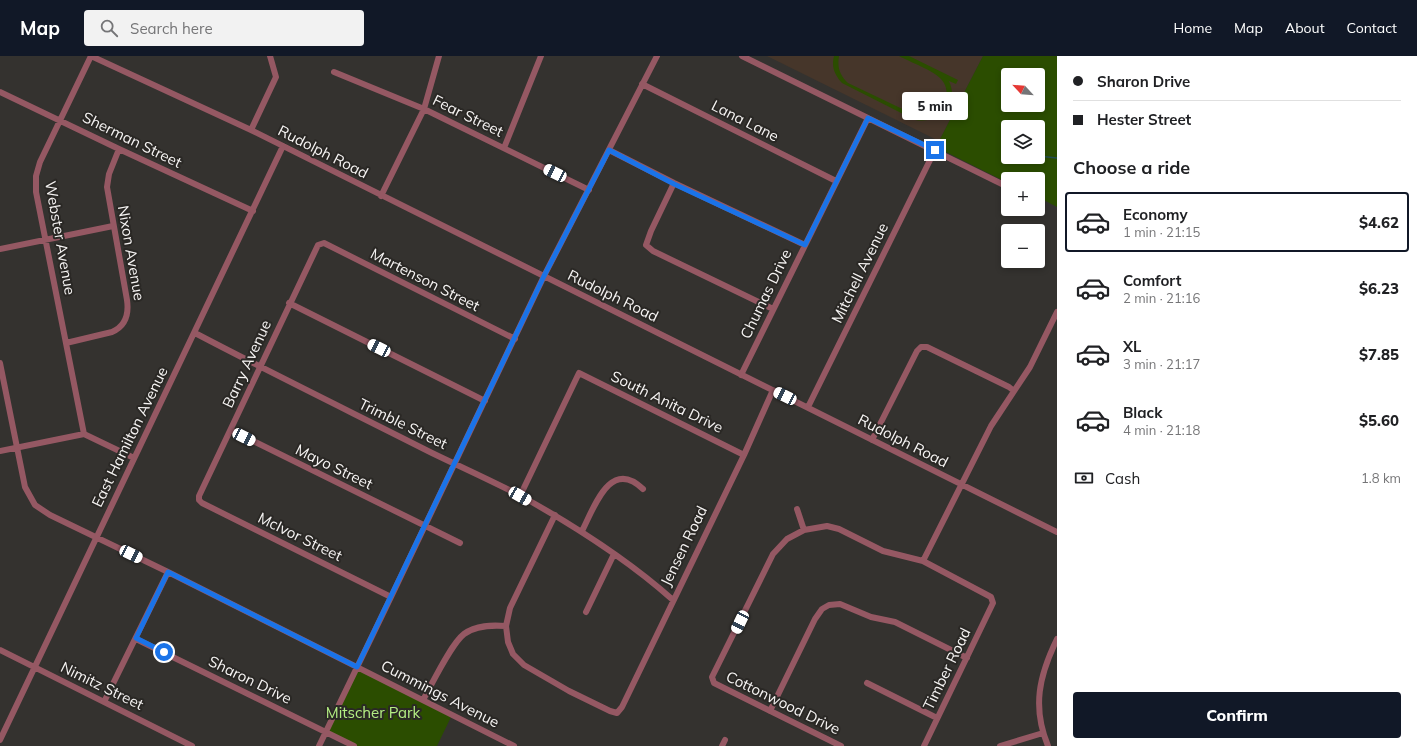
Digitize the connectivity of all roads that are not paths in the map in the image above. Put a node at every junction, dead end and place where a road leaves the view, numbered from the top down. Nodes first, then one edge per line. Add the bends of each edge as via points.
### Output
1 (91, 56) edge
2 (270, 56) edge
3 (439, 56) edge
4 (541, 56) edge
5 (657, 56) edge
6 (742, 56) edge
7 (334, 72) dead end
8 (642, 84) junction
9 (0, 92) edge
10 (424, 109) junction
11 (868, 118) junction
12 (60, 120) junction
13 (251, 130) junction
14 (283, 146) junction
15 (504, 148) junction
16 (119, 149) junction
17 (609, 150) junction
18 (935, 150) junction
19 (836, 181) junction
20 (1001, 183) edge
21 (674, 184) junction
22 (589, 190) junction
23 (381, 196) junction
24 (252, 211) junction
25 (113, 226) junction
26 (46, 240) junction
27 (324, 243) joint
28 (805, 245) junction
29 (0, 249) edge
30 (544, 276) junction
31 (289, 303) junction
32 (773, 309) junction
33 (1057, 312) edge
34 (195, 333) junction
35 (515, 339) junction
36 (66, 343) junction
37 (0, 364) edge
38 (260, 367) junction
39 (741, 375) junction
40 (773, 390) junction
41 (1014, 391) junction
42 (485, 401) junction
43 (808, 408) junction
44 (230, 430) junction
45 (84, 434) junction
46 (872, 440) junction
47 (17, 447) junction
48 (0, 451) edge
49 (744, 455) junction
50 (134, 458) junction
51 (454, 464) junction
52 (962, 484) junction
53 (643, 489) dead end
54 (520, 496) junction
55 (199, 500) joint
56 (797, 509) dead end
57 (555, 515) junction
58 (425, 526) junction
59 (804, 530) junction
60 (582, 531) junction
61 (1057, 532) edge
62 (97, 537) junction
63 (460, 543) dead end
64 (614, 554) junction
65 (923, 561) junction
66 (168, 572) junction
67 (392, 597) junction
68 (673, 600) junction
69 (586, 612) dead end
70 (506, 626) junction
71 (136, 638) junction
72 (1057, 639) edge
73 (0, 650) edge
74 (966, 658) junction
75 (357, 667) junction
76 (35, 668) junction
77 (867, 683) dead end
78 (422, 700) junction
79 (104, 702) junction
80 (770, 710) junction
81 (937, 718) junction
82 (326, 732) junction
83 (1043, 733) junction
84 (0, 740) edge
85 (192, 746) edge
86 (319, 746) edge
87 (354, 746) edge
88 (514, 746) edge
89 (841, 746) edge
90 (924, 746) edge
91 (1000, 746) edge
92 (1048, 746) edge

1 - 12 street, Webster Avenue
1 - 13 street, Rudolph Road
2 - 13 street via 276,76
3 - 10 street
4 - 15 street
5 - 8 street
6 - 11 street
7 - 10 street, Fear Street
8 - 17 street
8 - 19 street, Lana Lane
9 - 12 street, Sherman Street
10 - 15 street, Fear Street
10 - 23 street
11 - 18 street
11 - 19 street, Chumas Drive
12 - 16 street, Sherman Street
12 - 26 street, Webster Avenue via 36,176 36,192
13 - 14 street, Rudolph Road
14 - 23 street, Rudolph Road
14 - 24 street, East Hamilton Avenue
15 - 22 street, Fear Street
16 - 24 street, Sherman Street
16 - 25 street, Nixon Avenue via 109,174 107,187
17 - 21 street
17 - 22 street
18 - 20 street
18 - 43 street, Mitchell Avenue
19 - 28 street, Chumas Drive
21 - 28 street
21 - 32 street via 646,245 653,251
22 - 30 street
23 - 30 street, Rudolph Road
24 - 34 street, East Hamilton Avenue
25 - 26 street
25 - 36 street, Nixon Avenue via 127,300 127,316 119,329
26 - 29 street
26 - 36 street, Webster Avenue
27 - 31 street, Barry Avenue via 318,245
27 - 35 street, Martenson Street
28 - 32 street, Chumas Drive
30 - 35 street
30 - 39 street, Rudolph Road
31 - 38 street, Barry Avenue
31 - 42 street
32 - 39 street, Chumas Drive
33 - 41 street via 1030,367
34 - 38 street, Trimble Street
34 - 50 street, East Hamilton Avenue
35 - 42 street
36 - 45 street, Webster Avenue
37 - 47 street, Cummings Avenue
38 - 44 street, Barry Avenue
38 - 51 street, Trimble Street
39 - 40 street, Rudolph Road
40 - 43 street, Rudolph Road
40 - 49 street, Jensen Road
41 - 46 street via 926,347 921,347
41 - 52 street via 991,426
42 - 51 street
43 - 46 street, Rudolph Road
44 - 55 street, Barry Avenue via 198,496
44 - 58 street, Mayo Street
45 - 47 street
45 - 50 street
46 - 52 street, Rudolph Road
47 - 48 street
47 - 62 street, Cummings Avenue via 25,487 35,505 50,515
49 - 54 street, South Anita Drive via 579,373
49 - 68 street, Jensen Road
50 - 62 street, East Hamilton Avenue
51 - 54 street, Trimble Street
51 - 58 street
52 - 61 street, Rudolph Road
52 - 65 street
53 - 60 street via 630,479 622,478 610,483 603,491
54 - 57 street, Trimble Street
55 - 67 street, McIvor Street
56 - 59 street
57 - 60 street, Trimble Street
57 - 70 street via 510,608
58 - 63 street, Mayo Street
58 - 67 street
59 - 65 street via 827,526 883,551
59 - 80 street, Cottonwood Drive via 786,539 773,554 712,677 714,683
60 - 64 street, Trimble Street
62 - 66 street, Cummings Avenue
62 - 76 street, East Hamilton Avenue
64 - 68 street, Trimble Street
64 - 69 street
65 - 74 street, Timber Road via 991,596 993,603
66 - 71 street
66 - 75 street, Cummings Avenue
67 - 75 street
68 - 70 street, Jensen Road via 617,713 581,697 524,665 508,642
70 - 78 street via 488,625 464,635 453,648
71 - 79 street
71 - 82 street, Sharon Drive
72 - 83 street via 1046,660 1040,684 1039,710
73 - 76 street, Nimitz Street
74 - 80 street via 894,622 871,617 840,604 829,605 822,608 815,619
74 - 81 street, Timber Road
75 - 78 street, Cummings Avenue
75 - 82 street
76 - 79 street, Nimitz Street
76 - 84 street, East Hamilton Avenue
77 - 81 street
78 - 88 street, Cummings Avenue
79 - 85 street, Nimitz Street
80 - 89 street, Cottonwood Drive
81 - 90 street, Timber Road
82 - 86 street
82 - 87 street, Sharon Drive
83 - 91 street
83 - 92 street

